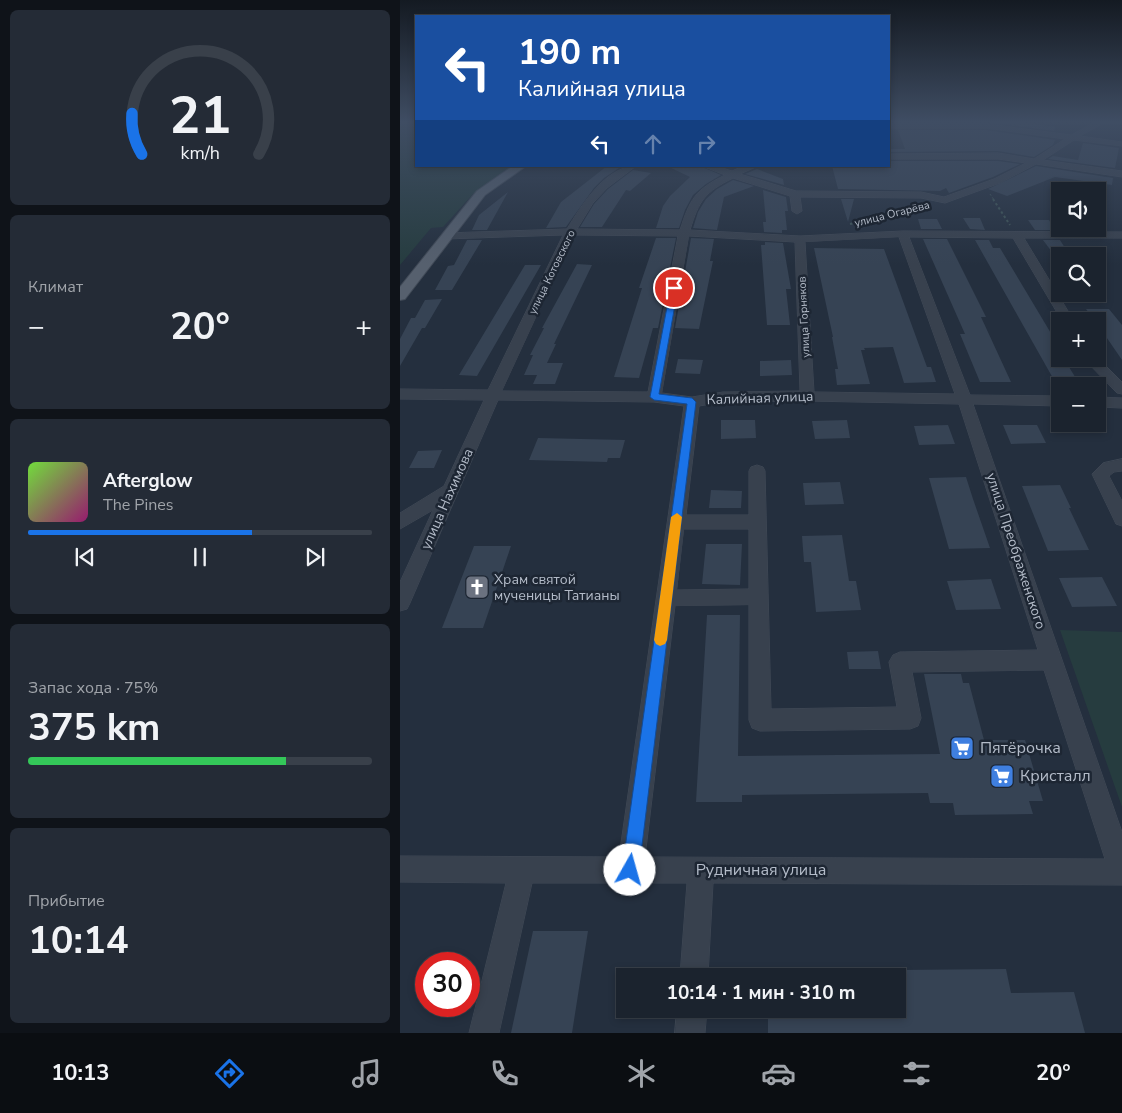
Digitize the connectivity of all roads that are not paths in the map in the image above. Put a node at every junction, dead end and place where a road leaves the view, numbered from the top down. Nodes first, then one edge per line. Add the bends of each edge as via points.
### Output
1 (516, 169) edge
2 (628, 169) edge
3 (715, 169) edge
4 (745, 169) edge
5 (1019, 169) edge
6 (1090, 169) edge
7 (1122, 174) edge
8 (730, 175) junction
9 (795, 194) junction
10 (797, 211) dead end
11 (570, 232) junction
12 (684, 234) junction
13 (903, 234) junction
14 (1017, 235) junction
15 (1122, 235) edge
16 (445, 236) junction
17 (800, 239) junction
18 (400, 296) edge
19 (1063, 312) edge
20 (1099, 367) edge
21 (1122, 390) edge
22 (400, 394) edge
23 (494, 395) junction
24 (808, 396) junction
25 (654, 397) junction
26 (964, 398) junction
27 (1051, 401) edge
28 (692, 402) junction
29 (1106, 402) edge
30 (1122, 403) edge
31 (1122, 464) edge
32 (757, 471) dead end
33 (451, 490) junction
34 (1122, 519) edge
35 (400, 522) edge
36 (676, 522) junction
37 (758, 522) junction
38 (758, 597) junction
39 (666, 598) junction
40 (400, 603) edge
41 (1052, 660) junction
42 (400, 869) edge
43 (522, 870) junction
44 (630, 870) junction
45 (701, 870) junction
46 (1122, 871) edge
47 (695, 968) edge
48 (691, 1018) edge
49 (484, 1033) edge
50 (690, 1033) edge

1 - 16 main road via 481,193
2 - 11 street, улица Котовского via 589,201
3 - 8 street
4 - 8 street
5 - 9 street, улица Огарёва via 946,200 921,195
6 - 7 street
8 - 9 street
8 - 12 street via 712,185 693,204
9 - 10 street
11 - 12 street
11 - 16 street
11 - 23 street, улица Котовского
12 - 17 street
12 - 25 street
13 - 14 street
13 - 17 street
13 - 26 street, улица Преображенского
14 - 15 street
14 - 19 street
16 - 18 main road
17 - 24 street, улица Горняков
20 - 21 street
22 - 23 street, Калийная улица
23 - 25 street, Калийная улица
23 - 33 street, улица Нахимова
24 - 26 street, Калийная улица
24 - 28 street, Калийная улица via 723,397
25 - 28 street, Калийная улица
26 - 27 street, Калийная улица
26 - 41 street, улица Преображенского
28 - 36 street
29 - 30 street
31 - 34 street via 1109,467 1100,474
32 - 37 street
33 - 35 street
33 - 40 street, улица Нахимова
36 - 37 street
36 - 39 street
37 - 38 street
38 - 39 street
38 - 41 street via 760,720 910,718 900,662
39 - 44 street
41 - 46 street, улица Преображенского
42 - 43 street, Рудничная улица
43 - 44 street, Рудничная улица
43 - 49 street
44 - 45 street, Рудничная улица
45 - 46 street, Рудничная улица
45 - 47 street
48 - 50 street

